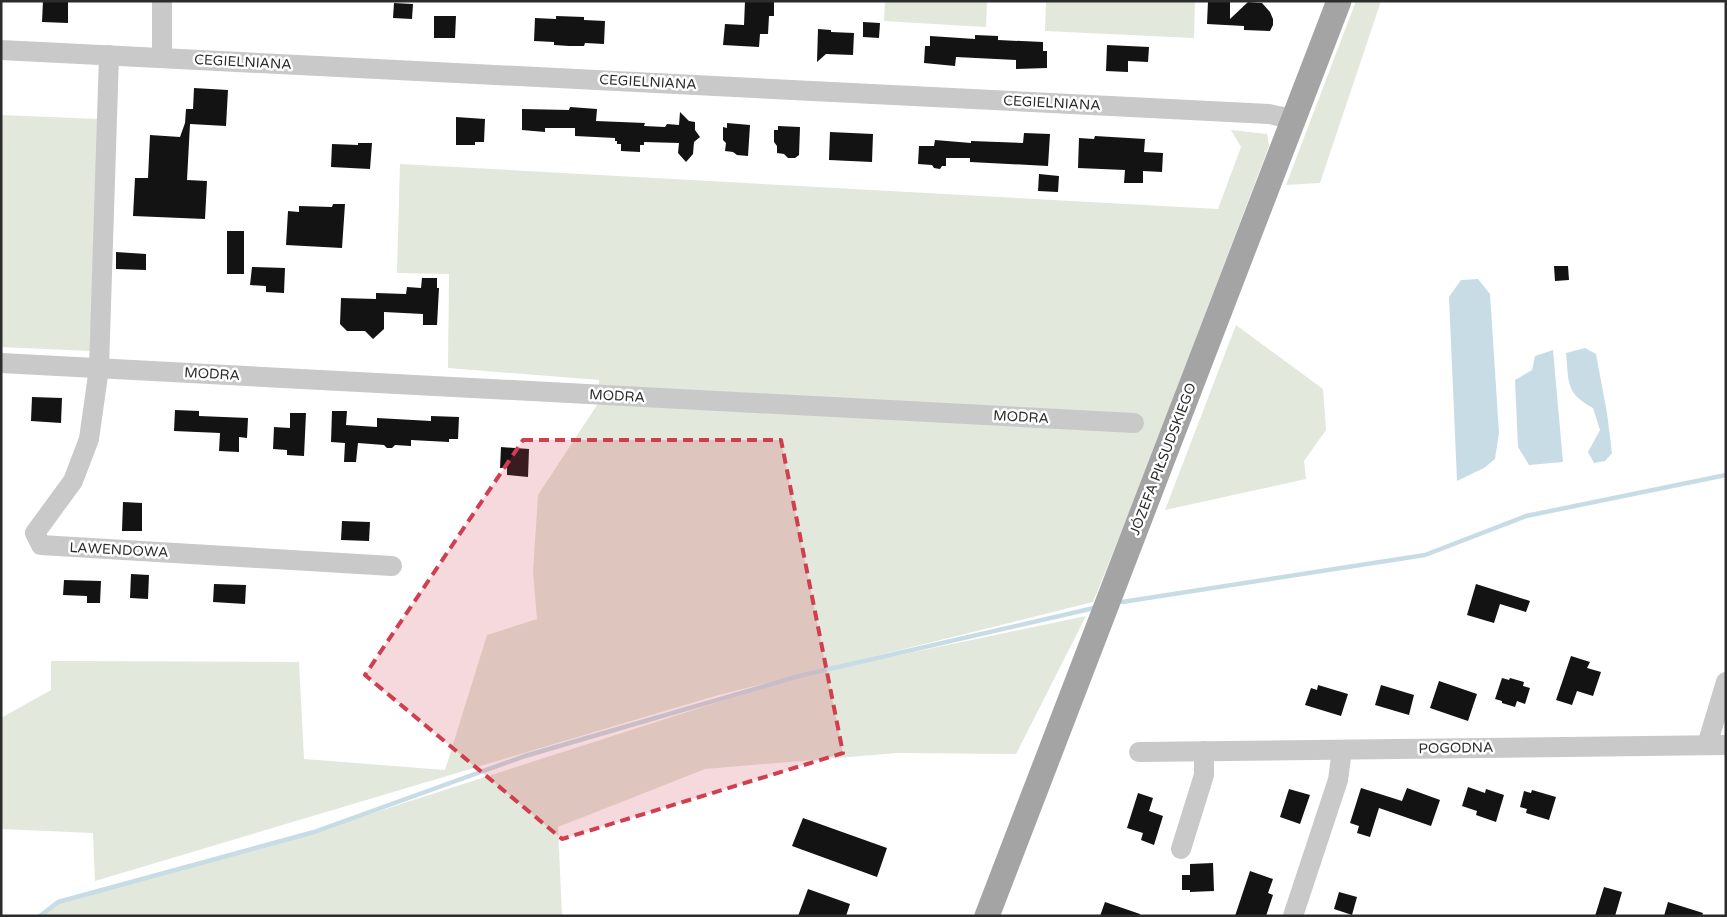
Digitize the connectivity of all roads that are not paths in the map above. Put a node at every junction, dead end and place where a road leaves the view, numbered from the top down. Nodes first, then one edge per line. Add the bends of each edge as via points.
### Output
1 (162, 1) edge
2 (1339, 1) edge
3 (1, 50) edge
4 (109, 55) junction
5 (162, 58) junction
6 (1293, 122) junction
7 (1, 363) edge
8 (99, 368) junction
9 (1134, 423) dead end
10 (392, 566) dead end
11 (1726, 682) edge
12 (1716, 745) edge
13 (1342, 750) junction
14 (1204, 751) junction
15 (1139, 752) dead end
16 (1181, 849) dead end
17 (988, 916) edge
18 (1294, 916) edge

1 - 5 street
2 - 6 main road, JÓZEFA PIŁSUDSKIEGO
3 - 4 street, CEGIELNIANA
4 - 5 street, CEGIELNIANA
4 - 8 street
5 - 6 street, CEGIELNIANA via 1269,114
6 - 17 main road, JÓZEFA PIŁSUDSKIEGO
7 - 8 street, MODRA
8 - 9 street, MODRA
8 - 10 street, LAWENDOWA via 89,439 73,481 35,533 41,545
11 - 12 street, POGODNA
12 - 13 street, POGODNA
13 - 14 street, POGODNA
13 - 18 street via 1338,780
14 - 15 street, POGODNA
14 - 16 street via 1204,775

